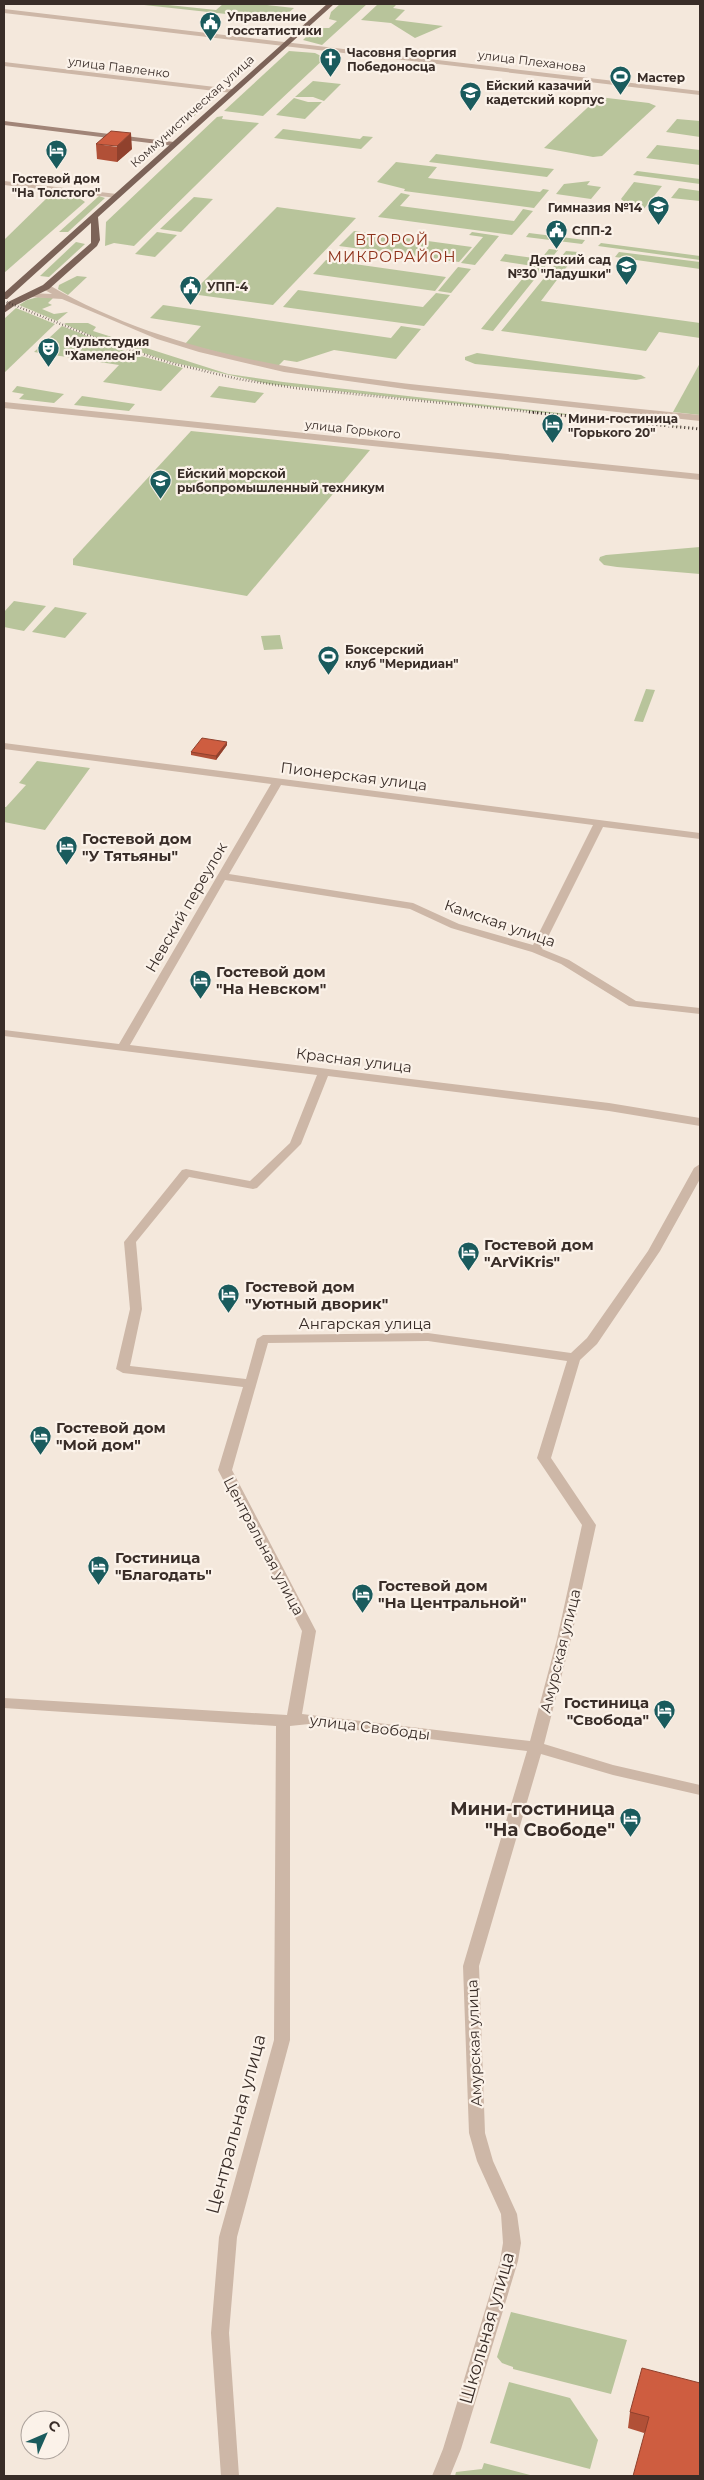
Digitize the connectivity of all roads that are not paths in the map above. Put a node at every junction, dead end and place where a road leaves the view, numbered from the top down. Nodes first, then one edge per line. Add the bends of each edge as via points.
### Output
1 (331, 4) edge
2 (4, 10) edge
3 (286, 44) junction
4 (4, 64) edge
5 (232, 91) junction
6 (700, 93) edge
7 (4, 123) edge
8 (174, 144) junction
9 (4, 183) edge
10 (117, 196) junction
11 (94, 217) junction
12 (84, 238) junction
13 (27, 276) junction
14 (46, 287) junction
15 (30, 295) junction
16 (4, 297) edge
17 (64, 298) junction
18 (4, 311) edge
19 (4, 405) edge
20 (700, 418) edge
21 (700, 477) edge
22 (4, 746) edge
23 (277, 782) junction
24 (599, 823) junction
25 (700, 836) edge
26 (222, 876) junction
27 (536, 950) junction
28 (700, 1011) edge
29 (4, 1033) edge
30 (122, 1048) junction
31 (324, 1072) junction
32 (700, 1122) edge
33 (700, 1168) edge
34 (574, 1358) junction
35 (251, 1384) junction
36 (4, 1703) edge
37 (288, 1720) junction
38 (536, 1747) junction
39 (700, 1790) edge
40 (494, 2179) joint
41 (230, 2476) edge
42 (441, 2476) edge

1 - 3 main road, Коммунистическая улица
2 - 3 street, улица Плеханова
3 - 5 main road, Коммунистическая улица
3 - 6 street, улица Плеханова
4 - 5 street, улица Павленко
5 - 8 main road, Коммунистическая улица
7 - 8 street
8 - 10 main road, Коммунистическая улица
9 - 10 street
10 - 11 main road, Коммунистическая улица
11 - 12 main road
11 - 12 main road, Коммунистическая улица
12 - 13 main road, Коммунистическая улица
12 - 14 main road, Коммунистическая улица
13 - 14 main road
13 - 16 main road, Коммунистическая улица
14 - 15 main road, Коммунистическая улица
14 - 17 street
15 - 17 street
15 - 18 main road, Коммунистическая улица
17 - 20 street via 175,343 264,367 407,387
19 - 21 street, улица Горького
22 - 23 street, Пионерская улица
23 - 24 street, Пионерская улица
23 - 26 street, Невский переулок
24 - 25 street, Пионерская улица
24 - 27 street
26 - 27 street, Камская улица via 413,906 455,926
26 - 30 street, Невский переулок
27 - 28 street, Камская улица via 565,962 633,1004
29 - 30 street, Красная улица
30 - 31 street, Красная улица
31 - 32 street, Красная улица via 609,1107
31 - 35 street via 294,1144 253,1185 186,1173 130,1242 136,1309 123,1370
33 - 34 street, Амурская улица via 654,1251 592,1341
34 - 35 street, Ангарская улица via 428,1337 263,1339
34 - 38 street, Амурская улица via 544,1458 590,1526
35 - 37 street, Центральная улица via 225,1470 309,1631
36 - 37 street, улица Свободы
37 - 38 street, улица Свободы via 309,1719
37 - 41 street, Центральная улица via 282,2040 228,2237 220,2333
38 - 39 street, улица Свободы via 613,1770
38 - 40 street, Амурская улица via 471,1966 477,2132
40 - 42 street, Школьная улица via 509,2214 512,2243 509,2261

